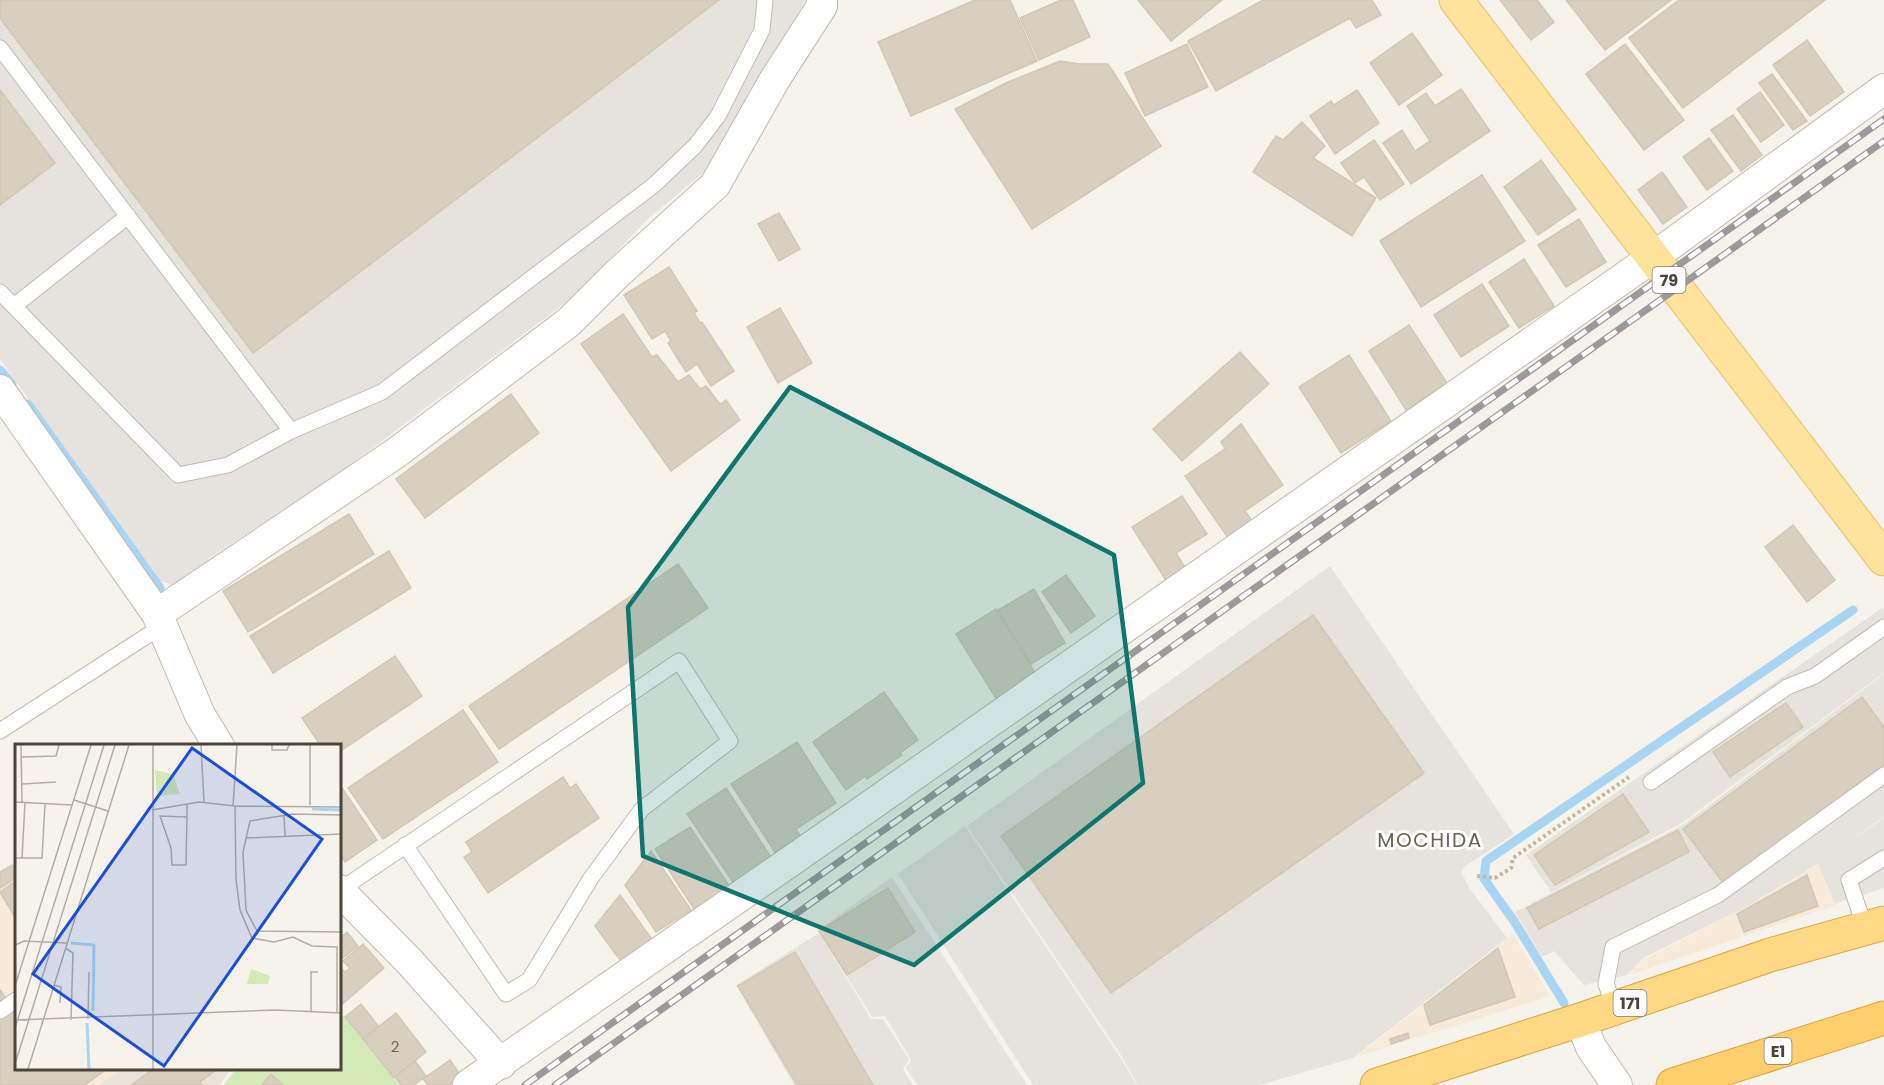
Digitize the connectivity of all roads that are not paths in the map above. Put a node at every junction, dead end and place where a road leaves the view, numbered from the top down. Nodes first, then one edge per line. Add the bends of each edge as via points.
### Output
1 (765, 0) edge
2 (822, 0) edge
3 (1456, 0) edge
4 (0, 48) edge
5 (1884, 89) edge
6 (128, 216) junction
7 (1652, 258) junction
8 (0, 292) edge
9 (14, 306) junction
10 (0, 390) edge
11 (291, 431) junction
12 (1884, 559) edge
13 (160, 620) junction
14 (1884, 627) edge
15 (0, 731) edge
16 (218, 744) edge
17 (1884, 775) edge
18 (1651, 782) dead end
19 (405, 845) junction
20 (1884, 858) edge
21 (340, 889) edge
22 (340, 891) edge
23 (1875, 925) edge
24 (15, 1001) edge
25 (1615, 1008) junction
26 (0, 1011) edge
27 (1884, 1018) edge
28 (1580, 1020) junction
29 (501, 1064) junction
30 (468, 1085) edge
31 (1377, 1085) edge
32 (1617, 1085) edge
33 (1672, 1085) edge

1 - 11 lane via 762,30 718,116 695,146 654,185 382,392
2 - 13 street via 822,6 715,185 569,322 396,453
3 - 7 main road, 79
4 - 6 lane
5 - 7 street
6 - 9 lane
6 - 11 lane
7 - 12 main road, 79
7 - 29 street
8 - 9 lane
9 - 11 lane via 178,475 228,465
10 - 13 street
13 - 15 lane
13 - 16 street via 200,715
14 - 18 lane via 1815,676 1787,687
17 - 25 lane via 1718,895 1613,947 1606,984
19 - 19 lane via 506,994 529,980 591,878 642,809 730,741 679,661
19 - 21 lane
20 - 23 lane via 1849,880
22 - 29 street via 409,960
23 - 25 highway, 171 via 1770,955
24 - 26 lane
25 - 28 highway, 171
27 - 33 highway, E1
28 - 31 highway, 171
28 - 32 street via 1591,1047
29 - 30 street

